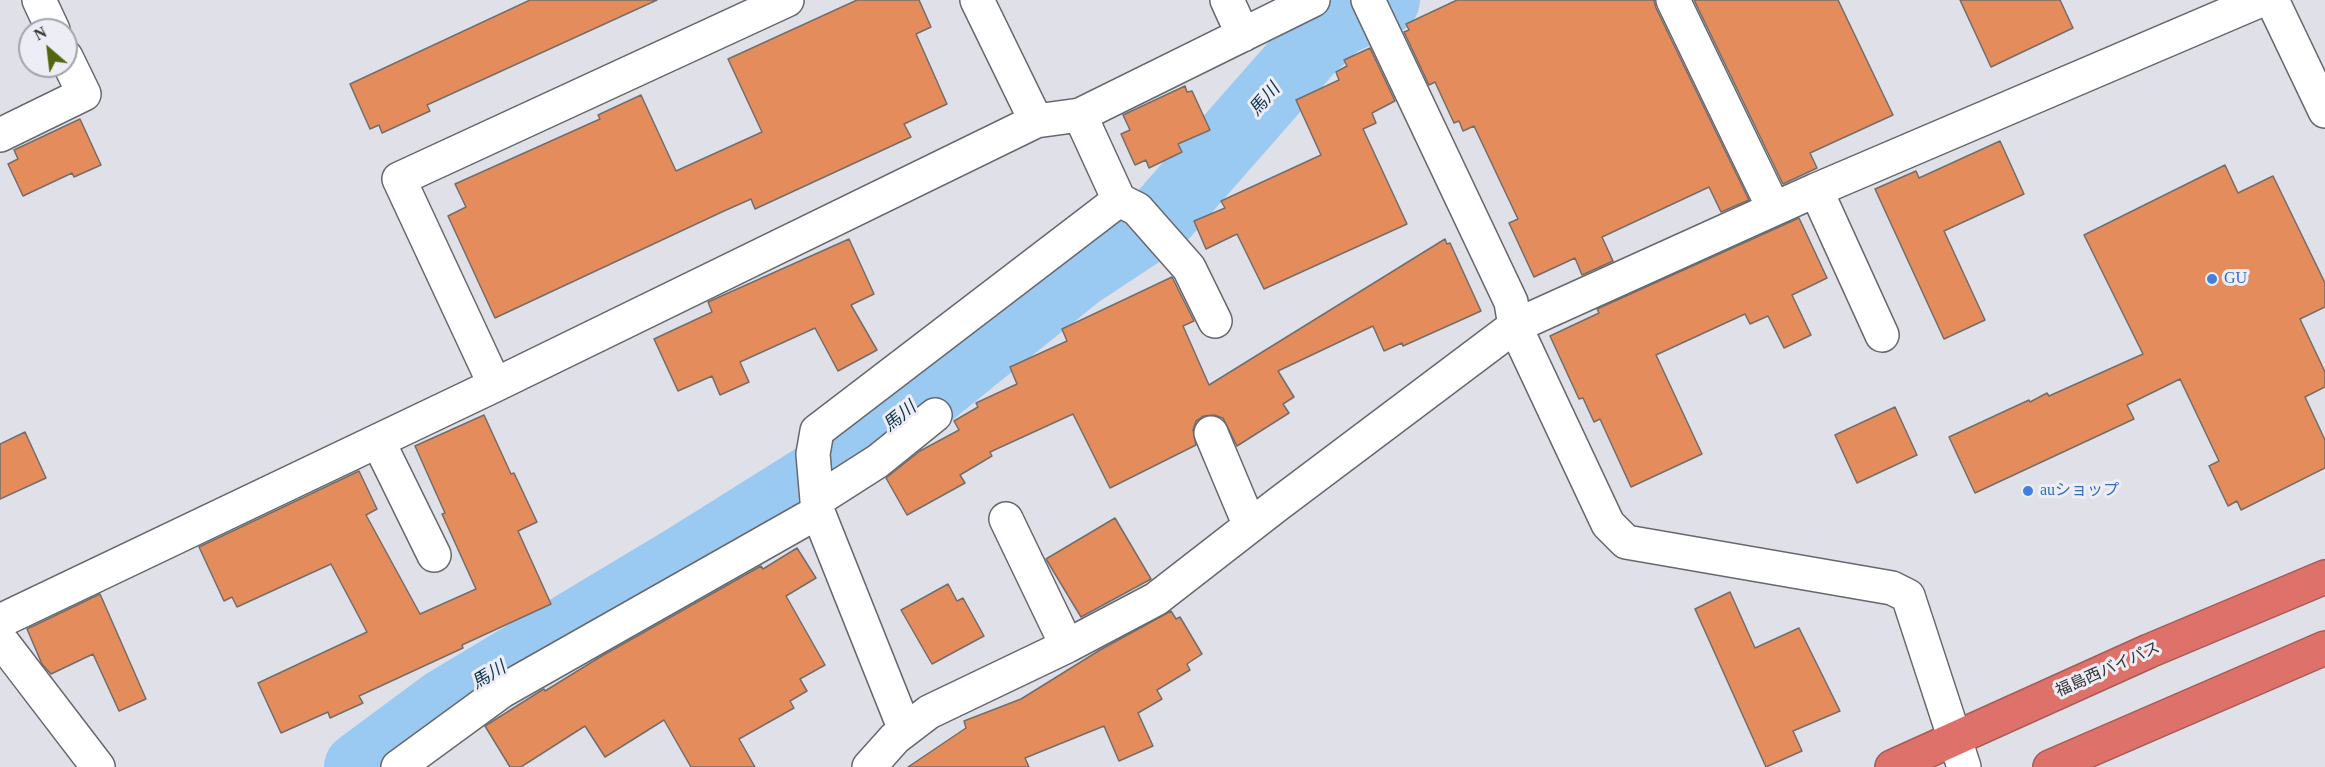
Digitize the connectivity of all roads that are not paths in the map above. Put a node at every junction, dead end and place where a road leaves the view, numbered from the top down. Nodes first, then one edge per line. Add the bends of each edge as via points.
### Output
1 (39, 0) edge
2 (787, 0) edge
3 (977, 0) edge
4 (1227, 0) edge
5 (1313, 0) edge
6 (1368, 0) edge
7 (1674, 0) edge
8 (2261, 0) edge
9 (2272, 0) edge
10 (47, 18) edge
11 (1243, 35) junction
12 (76, 78) edge
13 (2325, 111) edge
14 (1080, 115) junction
15 (1036, 121) junction
16 (0, 135) edge
17 (1816, 190) junction
18 (1128, 205) junction
19 (1774, 209) junction
20 (1215, 321) dead end
21 (1515, 326) junction
22 (1882, 335) dead end
23 (495, 385) junction
24 (935, 415) dead end
25 (1211, 433) dead end
26 (378, 441) junction
27 (817, 501) junction
28 (1006, 519) dead end
29 (1250, 526) junction
30 (434, 555) dead end
31 (2325, 577) edge
32 (0, 621) edge
33 (0, 639) edge
34 (1067, 646) junction
35 (2325, 648) edge
36 (905, 730) junction
37 (1959, 754) edge
38 (98, 767) edge
39 (398, 767) edge
40 (869, 767) edge
41 (1892, 767) edge
42 (2050, 767) edge

1 - 10 street
2 - 23 street via 399,179
3 - 15 street
4 - 11 street
5 - 11 street
6 - 21 street via 1511,302
7 - 19 street
8 - 17 street
9 - 13 street
11 - 14 street
12 - 16 street via 84,94
14 - 15 street
14 - 18 street
15 - 23 street
17 - 19 street
17 - 22 street
18 - 20 street via 1189,268
18 - 27 street via 817,431 813,454
19 - 21 street
21 - 29 street
21 - 37 street via 1608,524 1626,542 1892,588 1908,596
23 - 26 street
24 - 27 street via 878,461
25 - 29 street
26 - 30 street
26 - 32 street
27 - 36 street
27 - 39 street via 502,691
28 - 34 street
29 - 34 street via 1156,599
31 - 37 highway, 福島西バイパス via 2149,651
33 - 38 street
34 - 36 street via 930,712
35 - 42 highway
36 - 40 street
37 - 41 highway, 福島西バイパス

